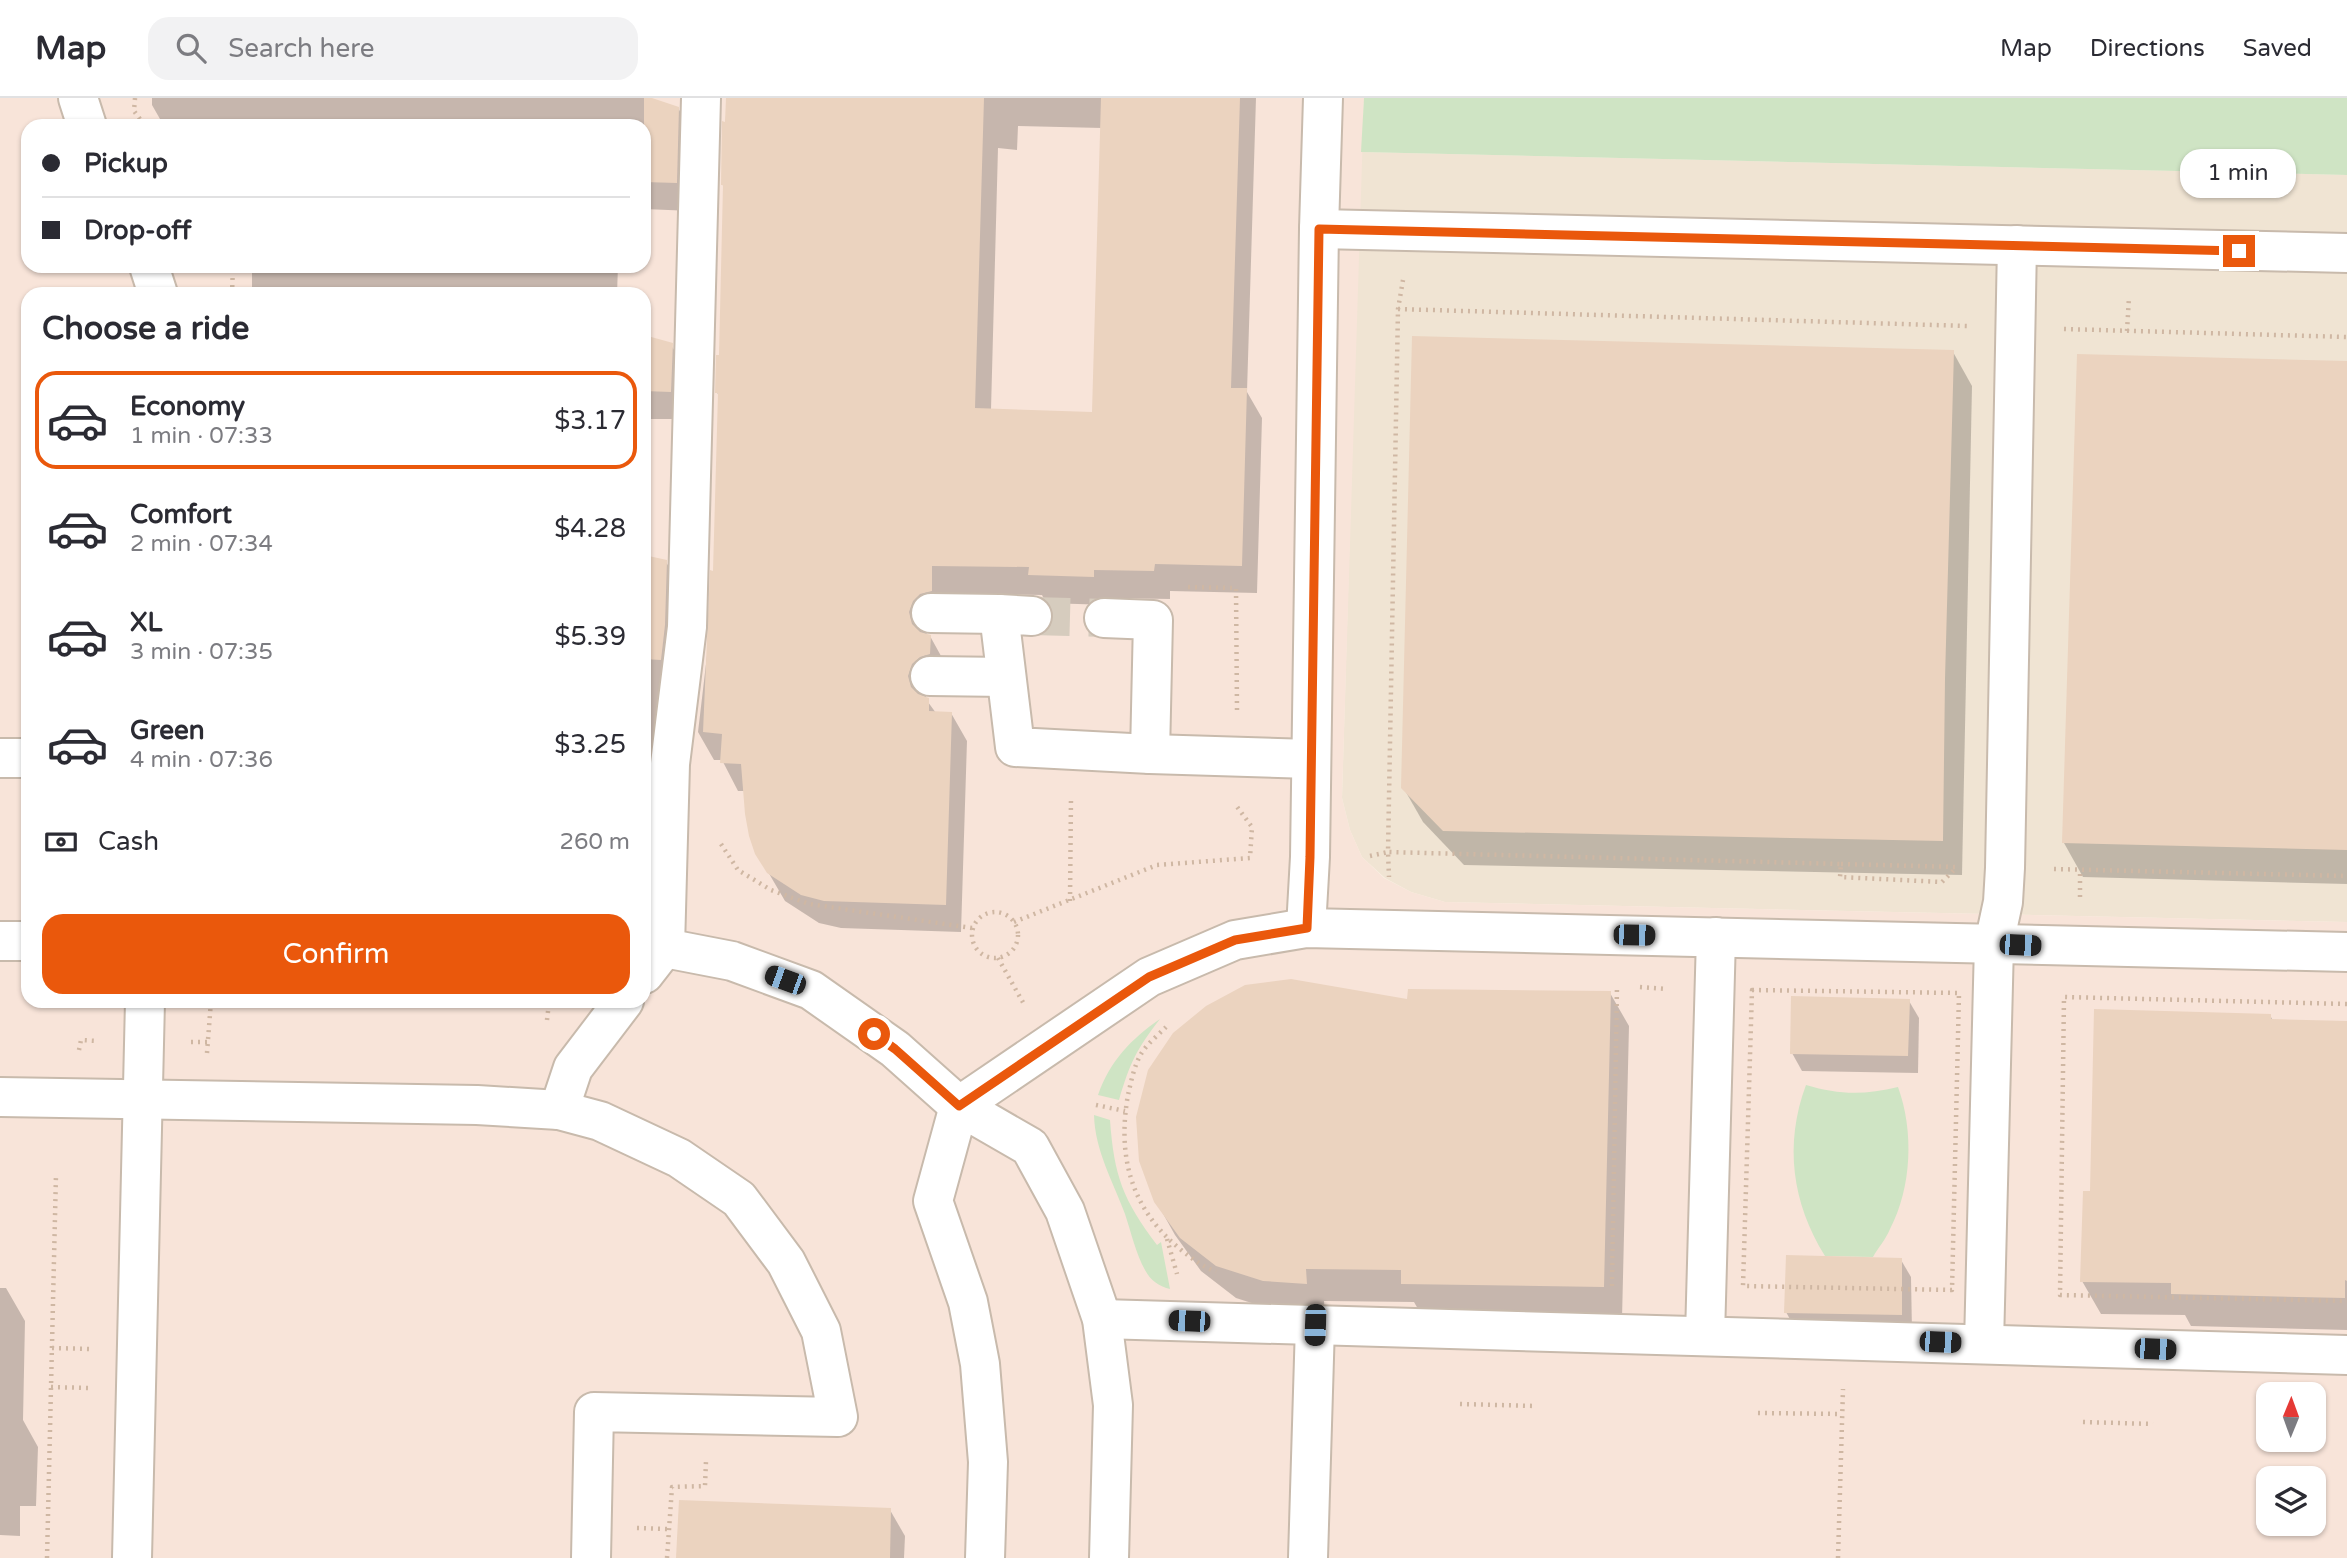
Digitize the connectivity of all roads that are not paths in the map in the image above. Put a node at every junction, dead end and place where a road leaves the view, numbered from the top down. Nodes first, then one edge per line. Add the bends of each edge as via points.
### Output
1 (78, 98) edge
2 (701, 98) edge
3 (1323, 98) edge
4 (85, 119) edge
5 (1319, 229) junction
6 (2017, 245) junction
7 (2347, 253) edge
8 (932, 613) dead end
9 (1104, 618) tunnel mouth
10 (930, 676) dead end
11 (1006, 677) junction
12 (1150, 754) junction
13 (0, 758) edge
14 (21, 758) edge
15 (1310, 759) junction
16 (1307, 928) junction
17 (1716, 937) junction
18 (0, 941) edge
19 (21, 941) edge
20 (1994, 944) junction
21 (2347, 952) edge
22 (651, 955) edge
23 (145, 1008) edge
24 (619, 1008) edge
25 (0, 1097) edge
26 (142, 1098) junction
27 (959, 1106) junction
28 (559, 1110) junction
29 (1102, 1319) junction
30 (1315, 1325) junction
31 (1705, 1336) junction
32 (1984, 1344) junction
33 (2347, 1355) edge
34 (132, 1558) edge
35 (590, 1558) edge
36 (985, 1558) edge
37 (1109, 1558) edge
38 (1308, 1558) edge

1 - 4 street
2 - 22 street via 687,627
3 - 5 street
5 - 6 street
5 - 15 street
6 - 7 street
6 - 20 street via 2005,868
8 - 11 street via 1016,615
9 - 12 street via 1153,620
10 - 11 street
11 - 12 street via 1015,747
12 - 15 street
13 - 14 street
15 - 16 street
16 - 17 street
16 - 27 street via 1235,940 1149,977
17 - 20 street
17 - 31 street
18 - 19 street
20 - 21 street
20 - 32 street
22 - 27 street via 732,961 811,990 895,1049
23 - 26 street
24 - 28 street via 573,1068
25 - 26 street
26 - 28 street
26 - 34 street
27 - 29 street via 1030,1147 1065,1211
27 - 36 street via 933,1201 968,1302 980,1364 988,1462
28 - 35 street via 600,1121 679,1157 738,1199 786,1262 821,1331 838,1417 594,1412
29 - 30 street
29 - 37 street via 1113,1405
30 - 31 street
30 - 38 street
31 - 32 street
32 - 33 street

